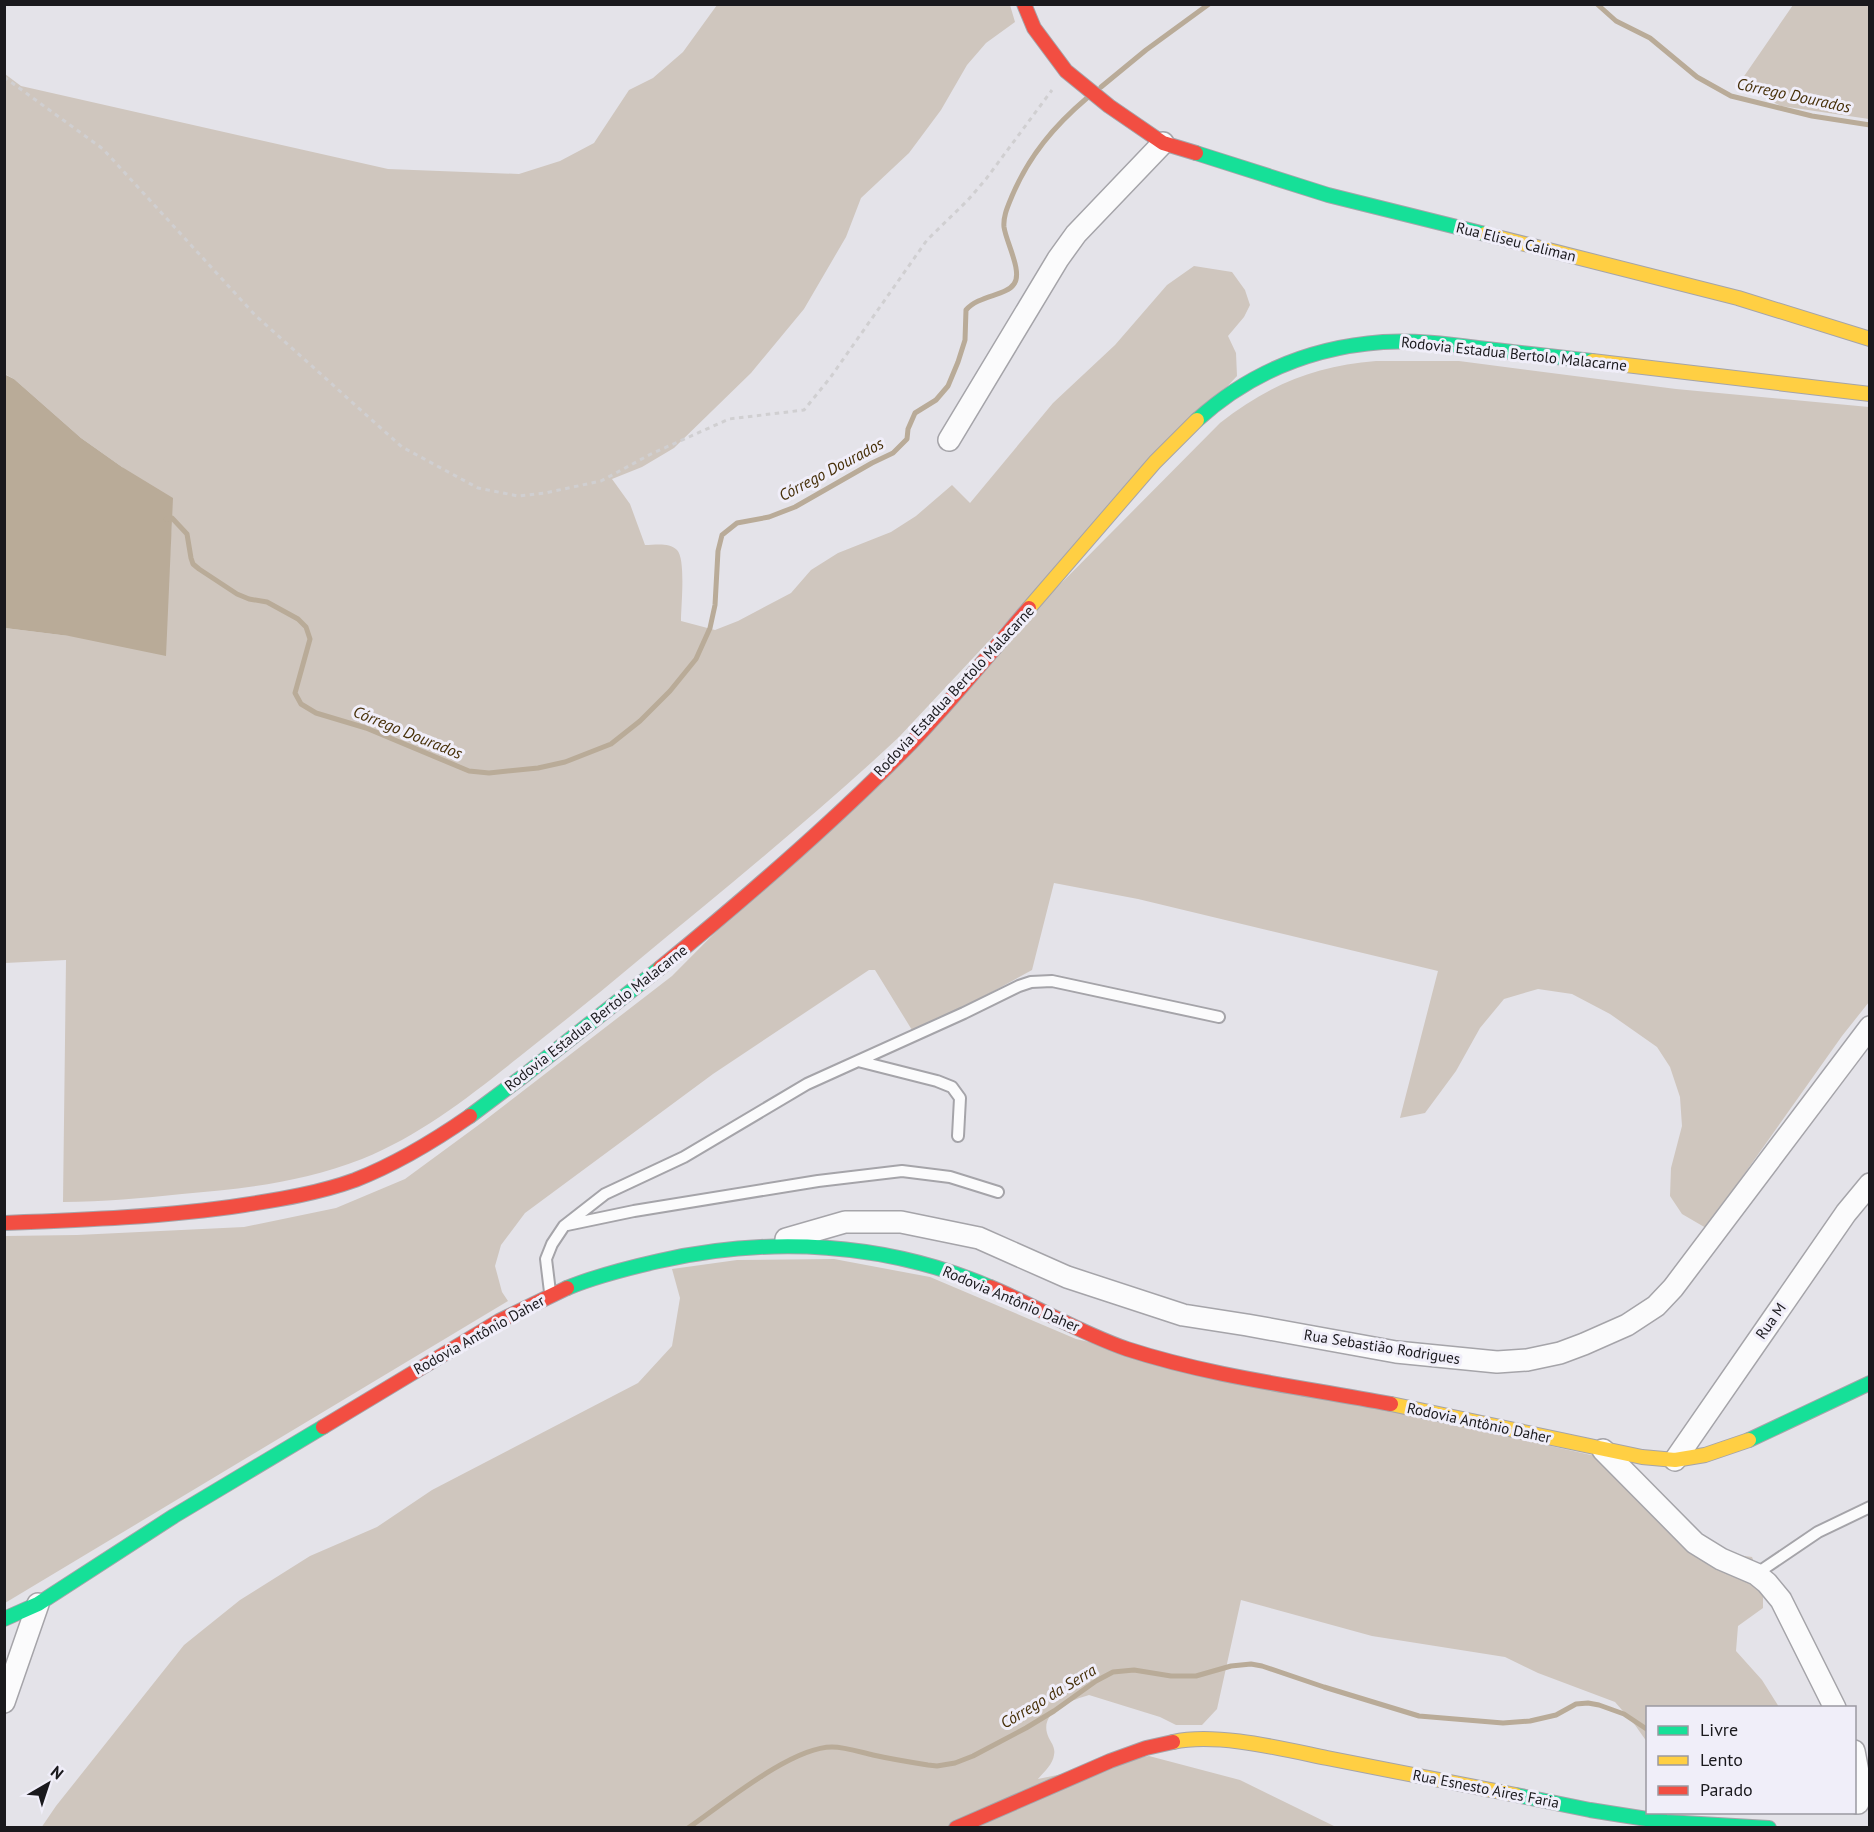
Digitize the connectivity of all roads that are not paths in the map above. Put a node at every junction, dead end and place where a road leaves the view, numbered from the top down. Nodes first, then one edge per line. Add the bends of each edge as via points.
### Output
1 (1024, 4) edge
2 (1163, 143) junction
3 (1869, 339) edge
4 (1869, 394) edge
5 (949, 440) dead end
6 (1219, 1017) dead end
7 (1869, 1027) edge
8 (858, 1061) junction
9 (958, 1136) dead end
10 (1869, 1184) edge
11 (998, 1192) dead end
12 (4, 1223) edge
13 (564, 1226) junction
14 (765, 1245) junction
15 (550, 1295) junction
16 (1869, 1383) edge
17 (1603, 1450) junction
18 (1675, 1460) junction
19 (1869, 1507) edge
20 (1756, 1574) junction
21 (38, 1604) junction
22 (4, 1619) edge
23 (4, 1702) edge
24 (1834, 1706) edge
25 (1856, 1762) edge
26 (1858, 1803) dead end
27 (1752, 1826) edge
28 (956, 1827) edge
29 (1769, 1827) edge

1 - 2 main road, Rua Eliseu Caliman via 1034,28 1066,71
2 - 3 main road, Rua Eliseu Caliman via 1328,195 1738,298
2 - 5 street via 1076,234
4 - 12 main road, Rodovia Estadua Bertolo Malacarne via 1426,343 1343,346 1274,368 1242,385 1181,434 902,752 806,844 624,998 430,1143 370,1174 306,1196 134,1219
6 - 8 lane via 1052,981 1031,982
7 - 14 street, Rua Sebastião Rodrigues via 1656,1306 1628,1325 1584,1344 1527,1360 1497,1362 1406,1353 1183,1316 1067,1277 979,1238 901,1222 845,1222
8 - 9 lane via 952,1087 960,1098
8 - 13 lane via 807,1084 684,1157 605,1194
10 - 18 street, Rua M
11 - 13 lane via 950,1177 902,1171 634,1210
13 - 15 lane via 546,1259
14 - 15 main road, Rodovia Antônio Daher via 651,1263
14 - 17 main road, Rodovia Antônio Daher via 839,1247 932,1265 986,1285 1110,1342 1182,1364
15 - 21 main road, Rodovia Antônio Daher via 432,1359
16 - 18 main road, Rodovia Antônio Daher via 1768,1432 1705,1455
17 - 18 main road, Rodovia Antônio Daher
17 - 20 street via 1695,1543
19 - 20 lane via 1818,1532
20 - 24 street via 1781,1600
21 - 22 main road, Rodovia Antônio Daher
21 - 23 street
25 - 26 street
27 - 28 main road, Rua Esnesto Aires Faria via 1666,1822 1261,1745 1186,1739 1110,1761
27 - 29 main road, Rua Esnesto Aires Faria

